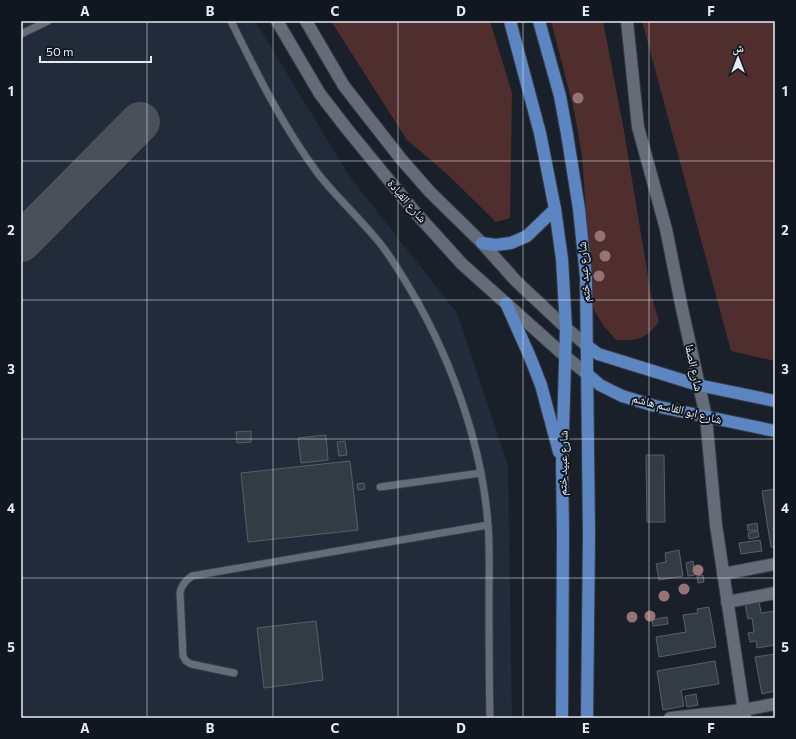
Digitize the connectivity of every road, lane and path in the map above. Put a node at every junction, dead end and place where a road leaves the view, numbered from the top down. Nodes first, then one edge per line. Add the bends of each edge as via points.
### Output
1 (48, 21) edge
2 (231, 21) edge
3 (277, 21) edge
4 (306, 21) edge
5 (510, 21) edge
6 (539, 21) edge
7 (627, 21) edge
8 (21, 34) edge
9 (555, 209) junction
10 (482, 243) junction
11 (506, 303) junction
12 (566, 328) junction
13 (586, 345) junction
14 (566, 357) junction
15 (586, 373) junction
16 (698, 385) junction
17 (775, 401) edge
18 (706, 417) junction
19 (775, 431) edge
20 (562, 465) junction
21 (481, 473) junction
22 (380, 487) dead end
23 (488, 525) junction
24 (775, 564) edge
25 (723, 574) junction
26 (775, 593) edge
27 (727, 602) junction
28 (234, 673) dead end
29 (775, 704) edge
30 (744, 714) edge
31 (490, 718) edge
32 (562, 718) edge
33 (587, 718) edge
34 (670, 718) edge

1 - 8 lane
2 - 21 lane via 266,92 300,148 337,198 375,236 417,302 441,349 460,398
3 - 11 street, شارع القيادة via 320,94 347,130 462,264
4 - 10 street, شارع القيادة via 344,86 400,159
5 - 9 main road via 540,133
6 - 13 main road, شارع عبد ختم via 560,96 579,209 586,277
7 - 16 street, شارع الصفا via 638,127 666,229
9 - 10 main road via 528,236 495,246
9 - 12 main road, شارع عبيد ختم via 562,259
10 - 12 street, شارع القيادة
11 - 14 street, شارع القيادة
11 - 20 main road via 541,385
12 - 13 street
12 - 14 main road, شارع عبيد ختم
13 - 15 main road, شارع عبد ختم
13 - 16 main road via 598,354
14 - 15 street, شارع ابو القاسم هاشم
14 - 20 main road, شارع عبيد ختم
15 - 18 main road, شارع ابو القاسم هاشم via 600,385 622,396
15 - 33 main road, شارع عبد ختم
16 - 17 main road
16 - 18 street, شارع الصفا
18 - 19 main road, شارع ابو القاسم هاشم
18 - 25 street, شارع الصفا
20 - 32 main road, شارع عبيد ختم
21 - 22 lane
21 - 23 lane
23 - 28 lane via 192,576 182,585 180,592 183,656 191,664
23 - 31 lane
24 - 25 street
25 - 27 street, شارع الصفا
26 - 27 street
27 - 30 street, شارع الصفا
29 - 30 street
30 - 34 street

